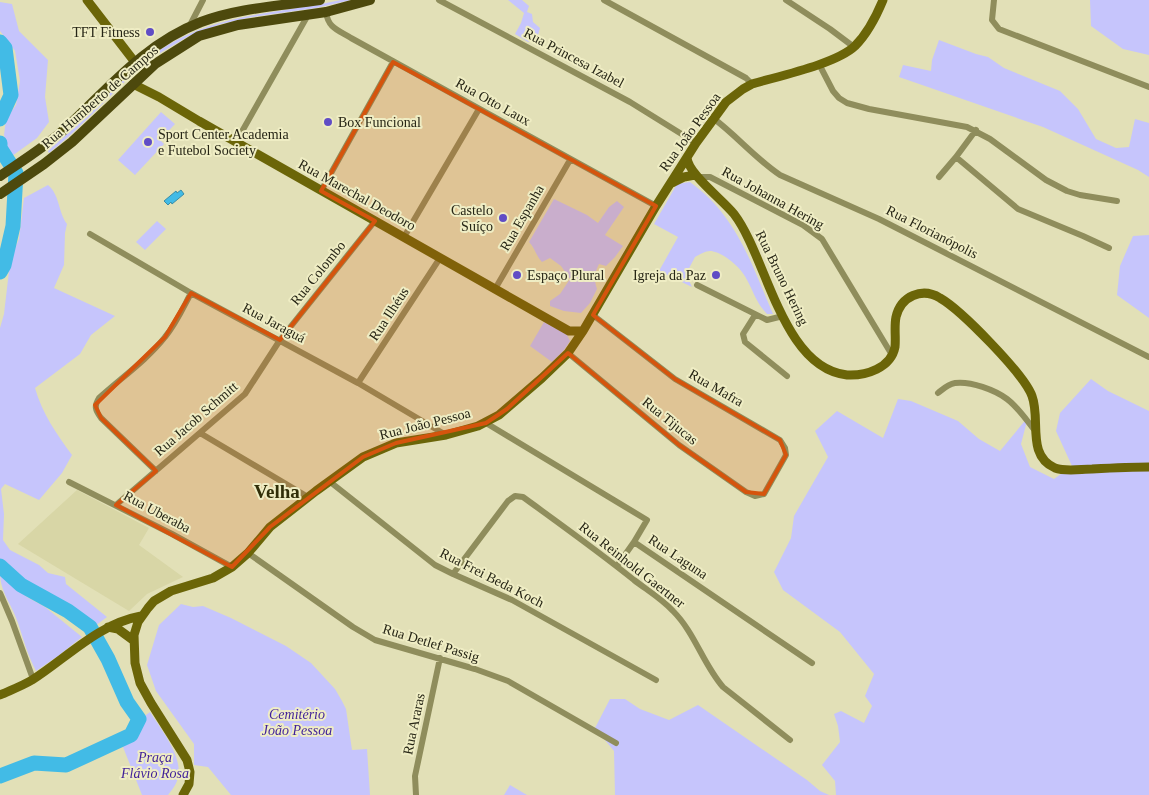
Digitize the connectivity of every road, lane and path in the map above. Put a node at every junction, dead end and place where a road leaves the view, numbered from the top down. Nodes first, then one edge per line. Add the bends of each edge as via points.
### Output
1 (203, 0) edge
2 (320, 0) edge
3 (370, 0) edge
4 (439, 0) edge
5 (604, 0) edge
6 (786, 0) edge
7 (883, 0) edge
8 (994, 0) edge
9 (89, 1) edge
10 (286, 2) edge
11 (326, 12) junction
12 (308, 15) junction
13 (189, 27) junction
14 (854, 47) junction
15 (134, 61) junction
16 (394, 62) junction
17 (819, 64) junction
18 (133, 84) junction
19 (752, 84) junction
20 (1149, 87) edge
21 (479, 109) junction
22 (713, 118) junction
23 (976, 130) junction
24 (236, 142) junction
25 (696, 143) junction
26 (686, 157) junction
27 (956, 157) junction
28 (570, 160) junction
29 (0, 176) edge
30 (696, 176) junction
31 (939, 177) dead end
32 (669, 184) junction
33 (321, 190) junction
34 (0, 194) edge
35 (1117, 201) dead end
36 (656, 206) junction
37 (375, 221) junction
38 (90, 234) dead end
39 (404, 237) junction
40 (1109, 248) dead end
41 (440, 258) junction
42 (697, 285) dead end
43 (495, 289) junction
44 (191, 294) junction
45 (755, 315) junction
46 (593, 316) junction
47 (783, 316) junction
48 (569, 331) junction
49 (583, 331) junction
50 (280, 340) junction
51 (571, 349) junction
52 (892, 355) junction
53 (1149, 357) edge
54 (787, 376) dead end
55 (358, 383) junction
56 (938, 393) dead end
57 (486, 423) junction
58 (1036, 432) junction
59 (200, 433) junction
60 (446, 435) junction
61 (1149, 467) edge
62 (156, 471) junction
63 (329, 481) junction
64 (69, 482) dead end
65 (764, 494) joint
66 (308, 497) junction
67 (116, 505) junction
68 (634, 542) junction
69 (248, 553) junction
70 (617, 566) junction
71 (232, 567) junction
72 (452, 574) junction
73 (0, 593) edge
74 (139, 619) junction
75 (128, 625) junction
76 (111, 627) junction
77 (134, 638) junction
78 (440, 658) junction
79 (812, 663) dead end
80 (33, 679) junction
81 (656, 680) dead end
82 (0, 695) edge
83 (790, 740) dead end
84 (616, 743) dead end
85 (184, 795) edge
86 (416, 795) edge

1 - 13 street
2 - 10 main road, Rua Humberto de Campos
3 - 11 main road, Rua Humberto de Campos
4 - 25 street, Rua Princesa Izabel via 630,102
5 - 19 street
6 - 14 street
7 - 14 main road, Rua João Pessoa via 872,26
8 - 20 street via 992,20 999,29
9 - 15 main road
10 - 13 main road, Rua Humberto de Campos via 236,12
11 - 12 main road, Rua Humberto de Campos
11 - 16 street, Rua Otto Laux via 332,27
12 - 18 main road, Rua Humberto de Campos via 238,25 200,36 165,57
12 - 24 street
13 - 15 main road, Rua Humberto de Campos
14 - 17 main road, Rua João Pessoa
15 - 29 main road, Rua Humberto de Campos via 62,131
16 - 21 street, Rua Otto Laux
16 - 33 street
17 - 19 main road, Rua João Pessoa
17 - 23 street via 833,91 847,102
18 - 24 main road, Rua Marechal Deodoro
18 - 34 main road, Rua Humberto de Campos via 85,131
19 - 22 main road, Rua João Pessoa via 730,98
21 - 28 street, Rua Otto Laux
21 - 39 street
22 - 25 main road, Rua João Pessoa
22 - 53 street, Rua Florianópolis via 780,175 879,219
23 - 27 street
23 - 35 street via 1046,180 1067,191
24 - 33 main road, Rua Marechal Deodoro
25 - 26 main road, Rua João Pessoa
26 - 30 main road, Rua Bruno Hering
26 - 32 main road, Rua João Pessoa
27 - 31 street
27 - 40 street via 1018,209
28 - 36 street, Rua Otto Laux
28 - 43 street, Rua Espanha
30 - 32 main road
30 - 47 main road, Rua Bruno Hering via 734,215
30 - 52 street, Rua Johanna Hering via 710,177 803,225 822,239
32 - 36 main road, Rua João Pessoa
33 - 37 main road, Rua Marechal Deodoro
36 - 46 main road, Rua João Pessoa
37 - 39 main road, Rua Marechal Deodoro
37 - 50 street, Rua Colombo
38 - 44 street, Rua Jaraguá
39 - 41 main road, Rua Marechal Deodoro
41 - 43 main road, Rua Marechal Deodoro
41 - 55 street, Rua Ilhéus
42 - 45 street
43 - 48 main road, Rua Marechal Deodoro
44 - 50 street, Rua Jaraguá
44 - 62 street via 176,322 152,352 95,404 101,418
45 - 47 street via 767,320
45 - 54 street via 743,334 745,342
46 - 49 main road, Rua João Pessoa
46 - 65 street, Rua Mafra via 675,379 780,440 786,455
47 - 52 main road, Rua Bruno Hering via 808,355 832,372 853,375 872,372
48 - 49 main road, Rua Marechal Deodoro
48 - 51 main road
49 - 51 main road, Rua João Pessoa
50 - 55 street, Rua Jaraguá
50 - 59 street, Rua Jacob Schmitt via 245,394
51 - 57 main road, Rua João Pessoa via 507,409
51 - 65 street, Rua Tijucas via 679,445 746,492 755,496
52 - 58 main road via 896,317 904,301 920,293 937,296 985,338 1025,382 1036,411
55 - 60 street, Rua Jaraguá
56 - 58 street via 946,386 965,383 996,393 1007,399
57 - 60 main road, Rua João Pessoa
57 - 68 street, Rua Laguna via 647,520
58 - 61 main road via 1040,456 1057,469
59 - 62 street, Rua Jacob Schmitt
59 - 66 street
60 - 63 main road, Rua João Pessoa via 410,439 376,450
62 - 67 street, Rua Jacob Schmitt
63 - 66 main road, Rua João Pessoa
63 - 72 street, Rua Frei Beda Koch via 435,565
64 - 67 street, Rua Uberaba
66 - 69 main road, Rua João Pessoa via 270,527
67 - 71 street, Rua Uberaba
68 - 70 street
68 - 79 street, Rua Laguna
69 - 71 main road, Rua João Pessoa
69 - 78 street, Rua Detlef Passig via 375,640
70 - 72 street, Rua Reinhold Gaertner via 523,497 515,496
70 - 83 street, Rua Reinhold Gaertner via 672,609 723,687
71 - 74 main road, Rua João Pessoa via 213,578 171,590 154,601
72 - 81 street, Rua Frei Beda Koch via 512,600
73 - 80 street
74 - 75 main road
74 - 76 main road
74 - 77 main road, Rua João Pessoa
75 - 76 main road
75 - 77 main road
76 - 77 main road
76 - 80 main road
77 - 85 main road, Rua João Pessoa via 140,683 187,760 190,778
78 - 84 street, Rua Detlef Passig via 508,681
78 - 86 street, Rua Araras via 415,776
80 - 82 main road

